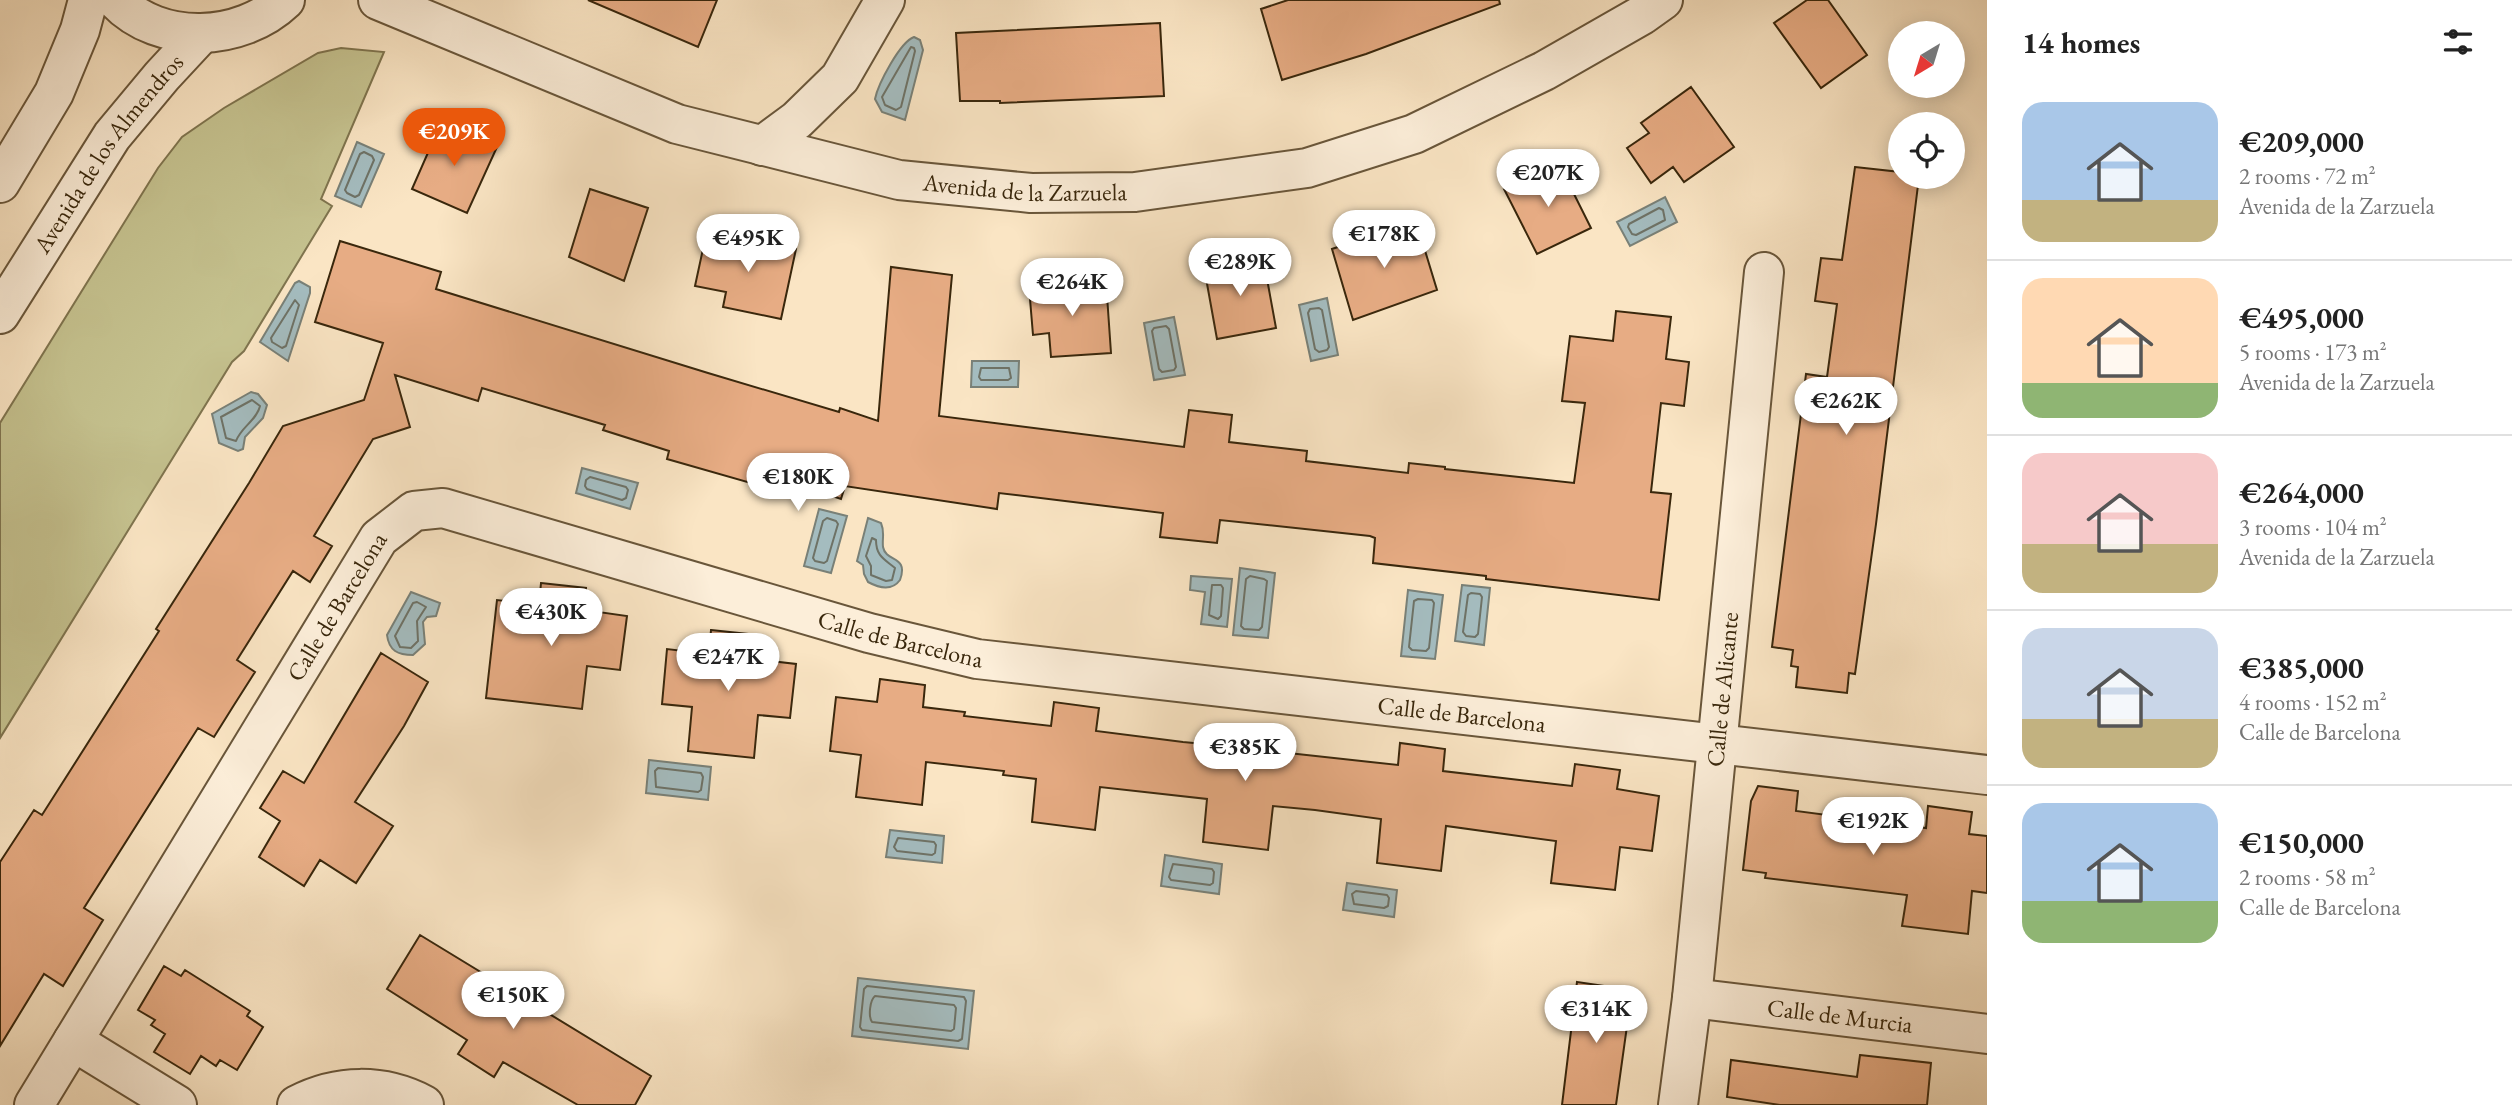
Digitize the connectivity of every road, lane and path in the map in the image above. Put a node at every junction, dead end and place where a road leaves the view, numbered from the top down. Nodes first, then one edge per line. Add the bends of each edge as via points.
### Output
1 (88, 0) edge
2 (116, 0) edge
3 (285, 0) edge
4 (378, 0) edge
5 (885, 0) edge
6 (1663, 0) edge
7 (201, 34) junction
8 (762, 146) junction
9 (0, 183) edge
10 (1764, 272) dead end
11 (0, 314) edge
12 (1717, 743) junction
13 (1987, 775) edge
14 (1692, 998) junction
15 (1987, 1034) edge
16 (73, 1041) junction
17 (34, 1105) edge
18 (177, 1105) edge
19 (297, 1105) edge
20 (424, 1105) edge
21 (1678, 1105) edge

1 - 9 street via 54,93
2 - 7 street via 163,29
3 - 7 street via 264,18 240,28
4 - 8 street, Avenida de la Zarzuela via 677,124
5 - 8 street via 840,78
6 - 8 street, Avenida de la Zarzuela via 1544,71 1414,134 1307,168 1135,192 1031,192 899,180
7 - 11 street, Avenida de los Almendros via 112,136
10 - 12 street, Calle de Alicante
12 - 13 street, Calle de Barcelona
12 - 14 street, Calle de Alicante
12 - 16 street, Calle de Barcelona via 977,659 869,633 443,508 414,511 379,538
14 - 15 street, Calle de Murcia
14 - 21 street, Calle de Alicante
16 - 17 street, Calle de Barcelona
16 - 18 street
19 - 20 street via 318,1094 361,1087 405,1095

